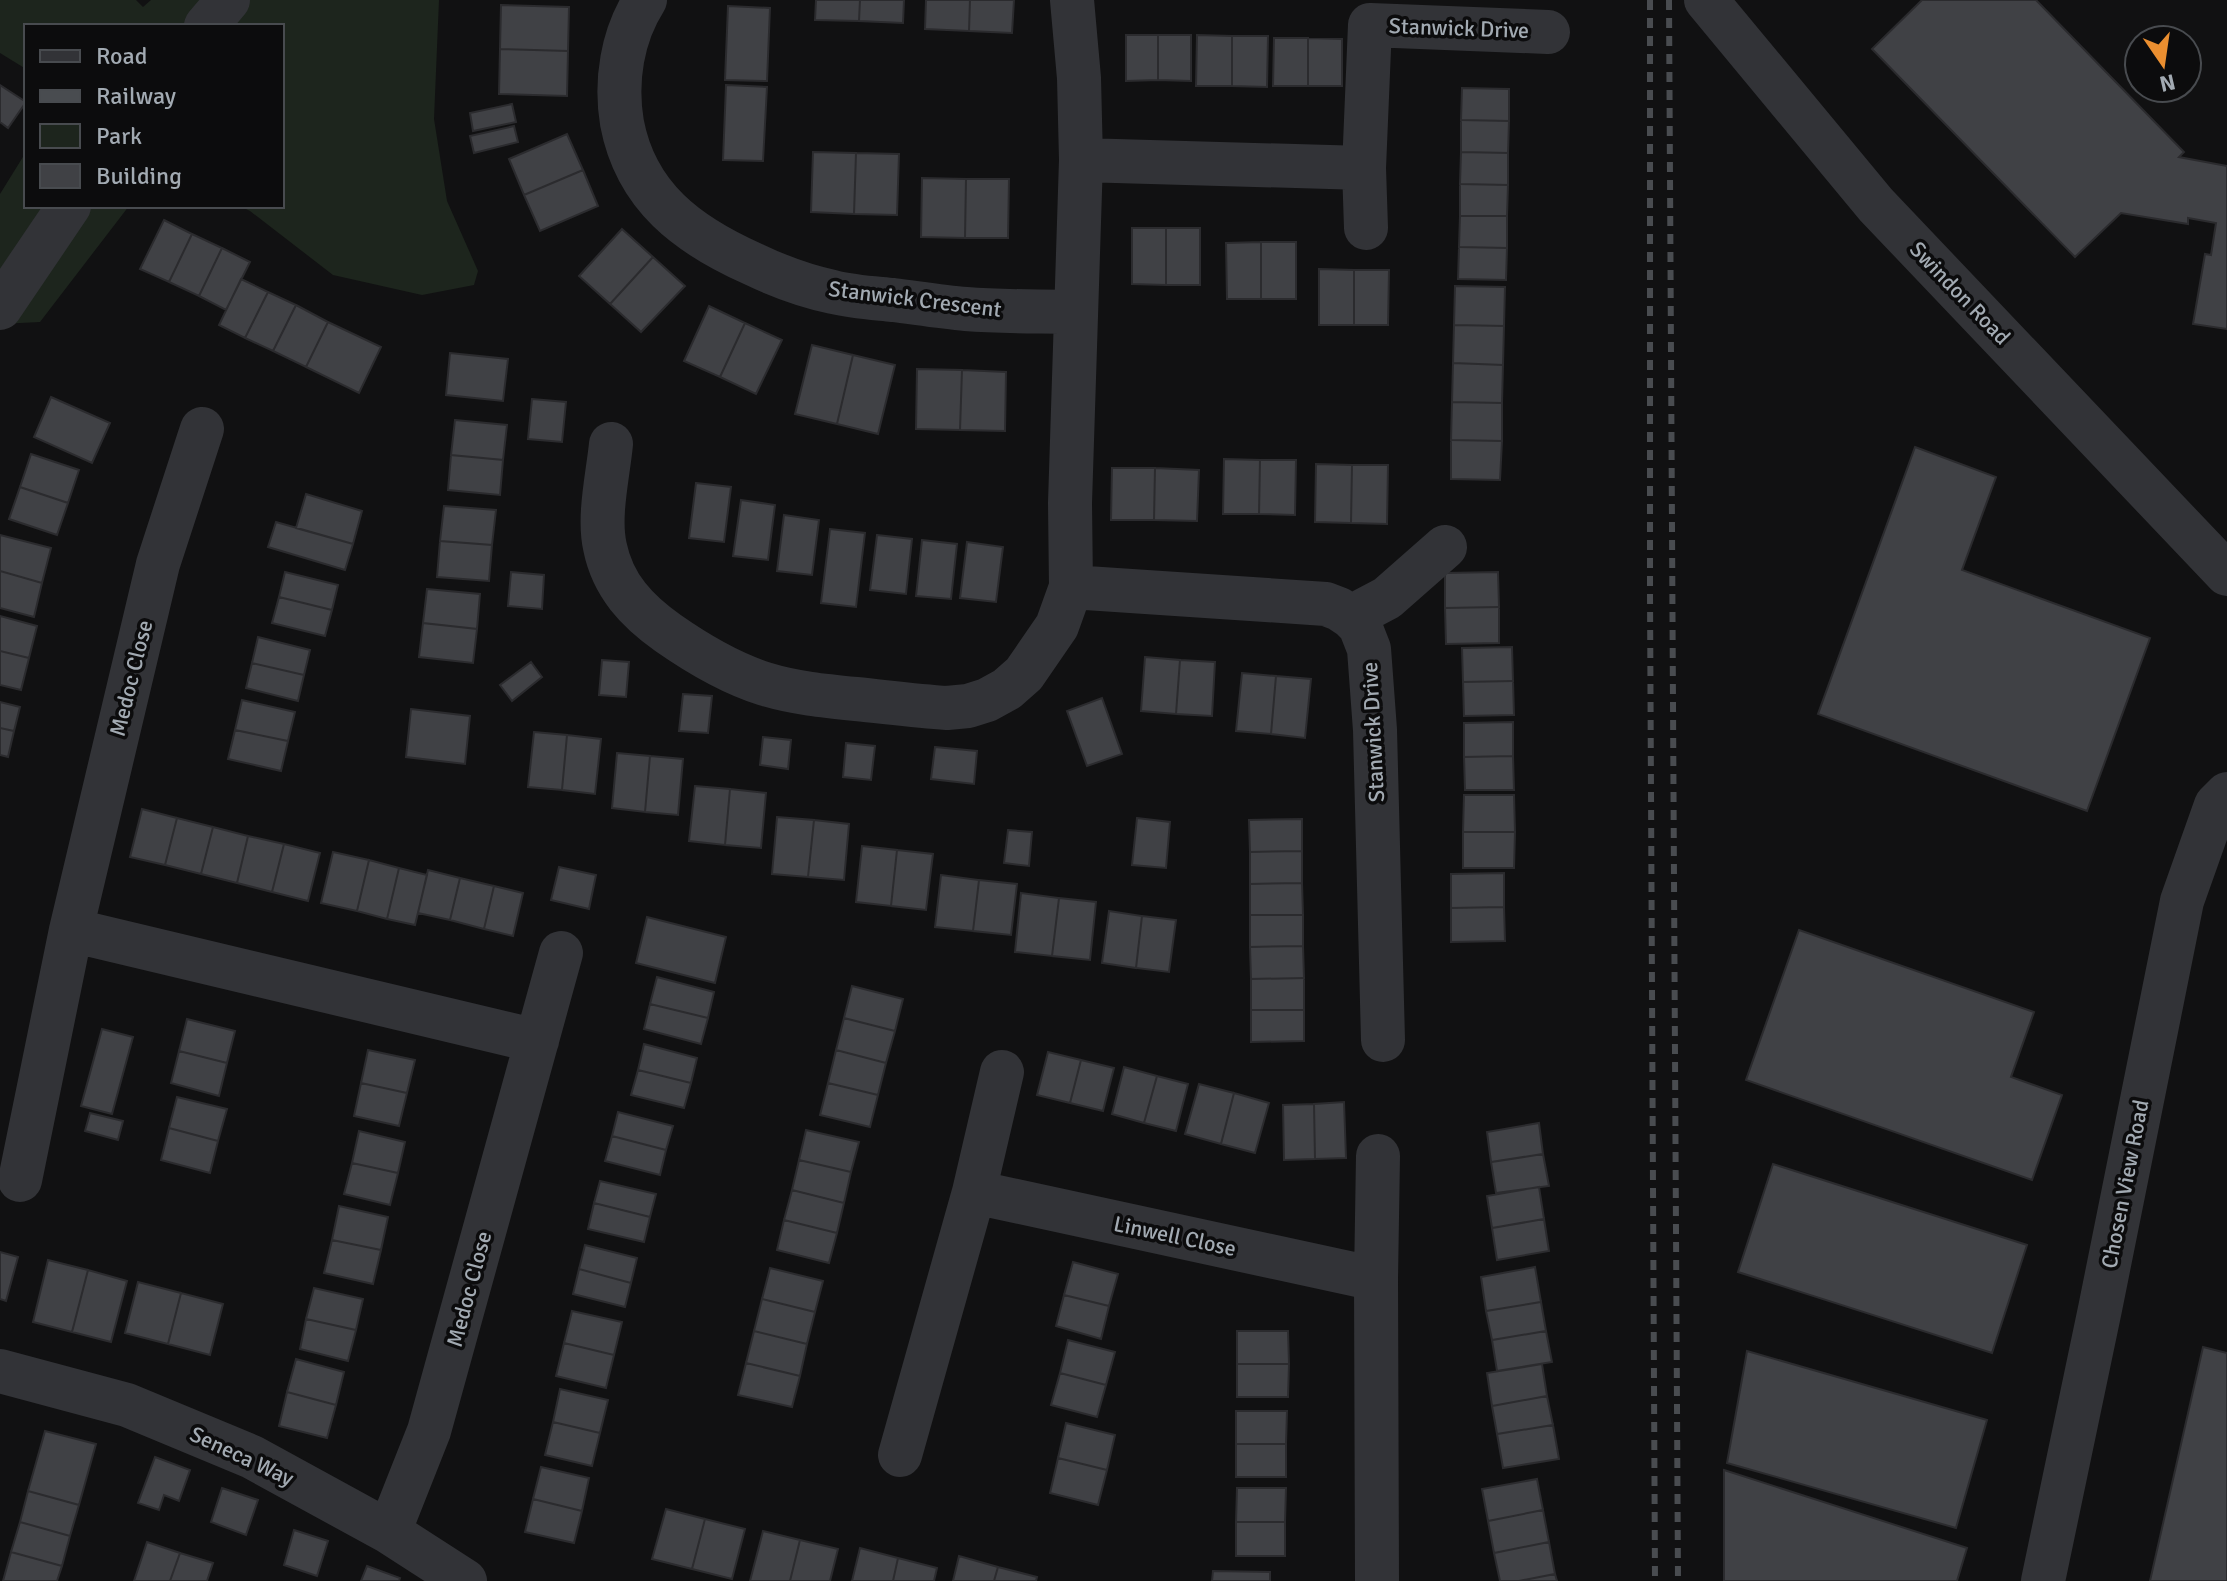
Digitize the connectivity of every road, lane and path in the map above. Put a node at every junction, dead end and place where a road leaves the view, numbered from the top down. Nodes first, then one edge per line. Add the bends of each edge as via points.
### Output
1 (645, 0) edge
2 (1072, 0) edge
3 (1708, 2) edge
4 (1548, 32) dead end
5 (1081, 160) junction
6 (1364, 168) junction
7 (68, 208) edge
8 (1366, 228) dead end
9 (0, 308) edge
10 (1076, 312) junction
11 (202, 429) dead end
12 (616, 473) dead end
13 (1445, 547) dead end
14 (2227, 574) edge
15 (1071, 587) junction
16 (1351, 617) junction
17 (2227, 794) edge
18 (71, 930) junction
19 (561, 953) dead end
20 (1383, 1040) dead end
21 (537, 1041) junction
22 (1002, 1072) dead end
23 (1378, 1156) dead end
24 (20, 1180) dead end
25 (974, 1192) junction
26 (1376, 1279) junction
27 (0, 1371) edge
28 (900, 1455) dead end
29 (389, 1532) junction
30 (465, 1581) edge
31 (1377, 1581) edge
32 (2043, 1581) edge

1 - 10 street, Stanwick Crescent via 622,55 624,134 648,186 687,228 768,271 835,293 967,310
2 - 5 street
3 - 14 street, Swindon Road via 1876,205
4 - 6 street, Stanwick Drive via 1370,25
5 - 6 street
5 - 10 street
6 - 8 street, Stanwick Drive
7 - 9 street
10 - 15 street
11 - 18 street, Medoc Close via 158,564
12 - 15 street via 602,529 619,585 648,619 706,658 765,684 947,708 987,700 1024,674 1057,626
13 - 16 street via 1387,598
15 - 16 street via 1326,604
16 - 20 street, Stanwick Drive via 1366,637 1372,666
17 - 32 street, Chosen View Road via 2216,805 2182,901
18 - 21 street
18 - 24 street, Medoc Close
19 - 21 street, Medoc Close
21 - 29 street, Medoc Close via 429,1431
22 - 25 street
23 - 26 street
25 - 26 street, Linwell Close
25 - 28 street
26 - 31 street
27 - 29 street, Seneca Way via 138,1410 252,1457
29 - 30 street, Seneca Way

